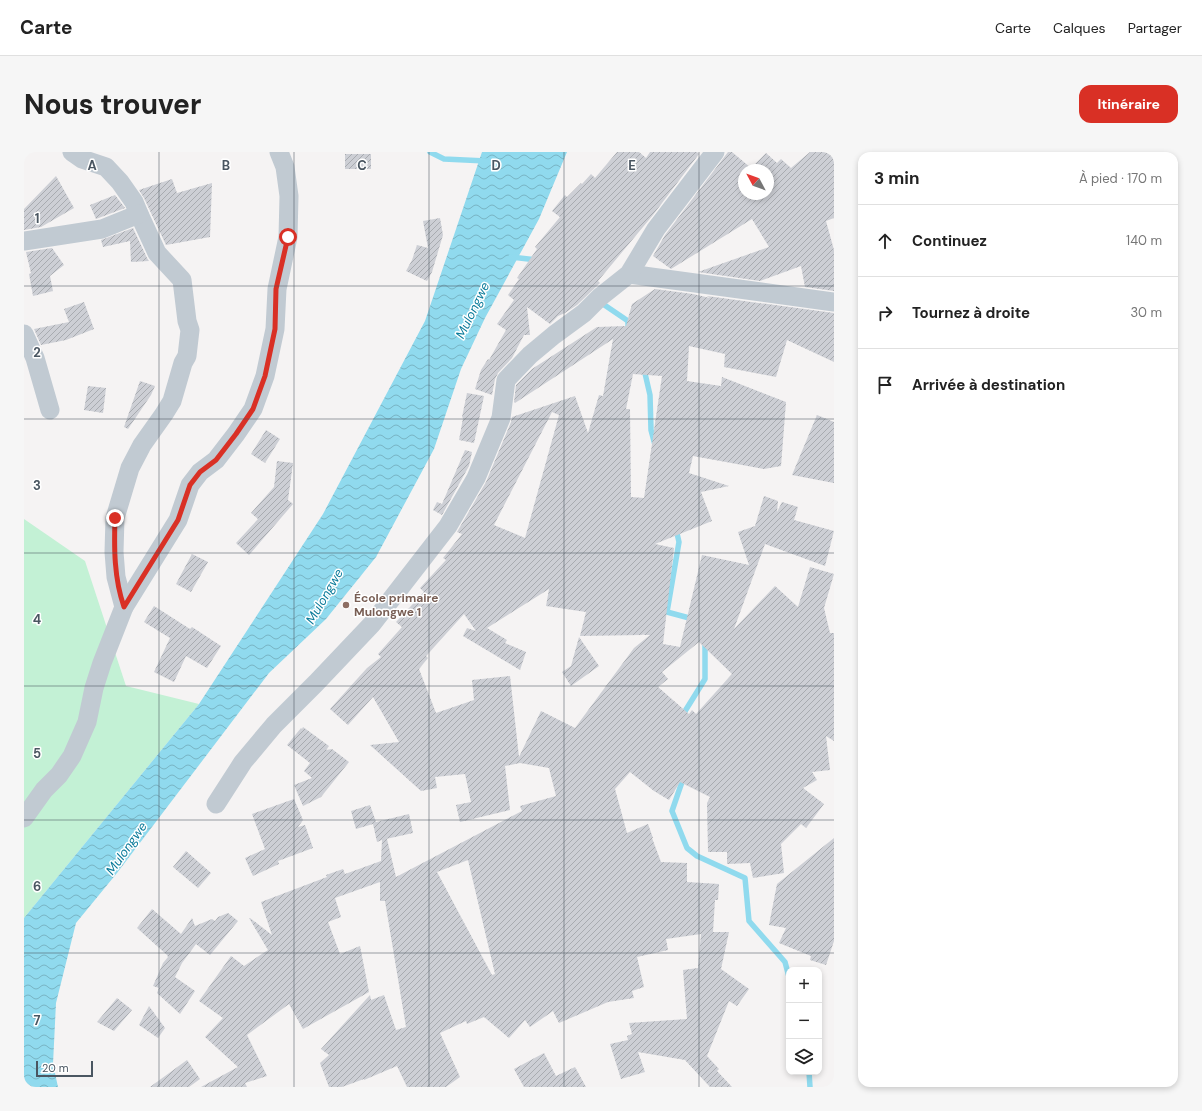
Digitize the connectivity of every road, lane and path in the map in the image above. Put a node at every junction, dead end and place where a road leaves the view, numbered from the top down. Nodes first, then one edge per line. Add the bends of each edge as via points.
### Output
1 (72, 152) edge
2 (279, 152) edge
3 (715, 152) edge
4 (139, 214) junction
5 (24, 241) edge
6 (629, 274) junction
7 (834, 302) edge
8 (24, 334) edge
9 (50, 410) dead end
10 (124, 607) junction
11 (216, 804) dead end
12 (24, 818) edge

1 - 4 street via 82,159 106,167 120,182
2 - 10 street via 285,167 288,237 276,289 275,329 265,376 253,409 236,434 216,460 200,472 190,485 178,520
3 - 6 street via 656,229
4 - 5 street via 102,229
4 - 10 street via 157,253 182,280 190,330 188,356 183,363 172,400 130,468 115,518 116,577
6 - 7 street
6 - 11 street via 530,355 506,380 500,418 476,478 448,526 372,624 274,725 243,762
8 - 9 street via 35,358
10 - 12 street via 94,688 88,722 72,756

